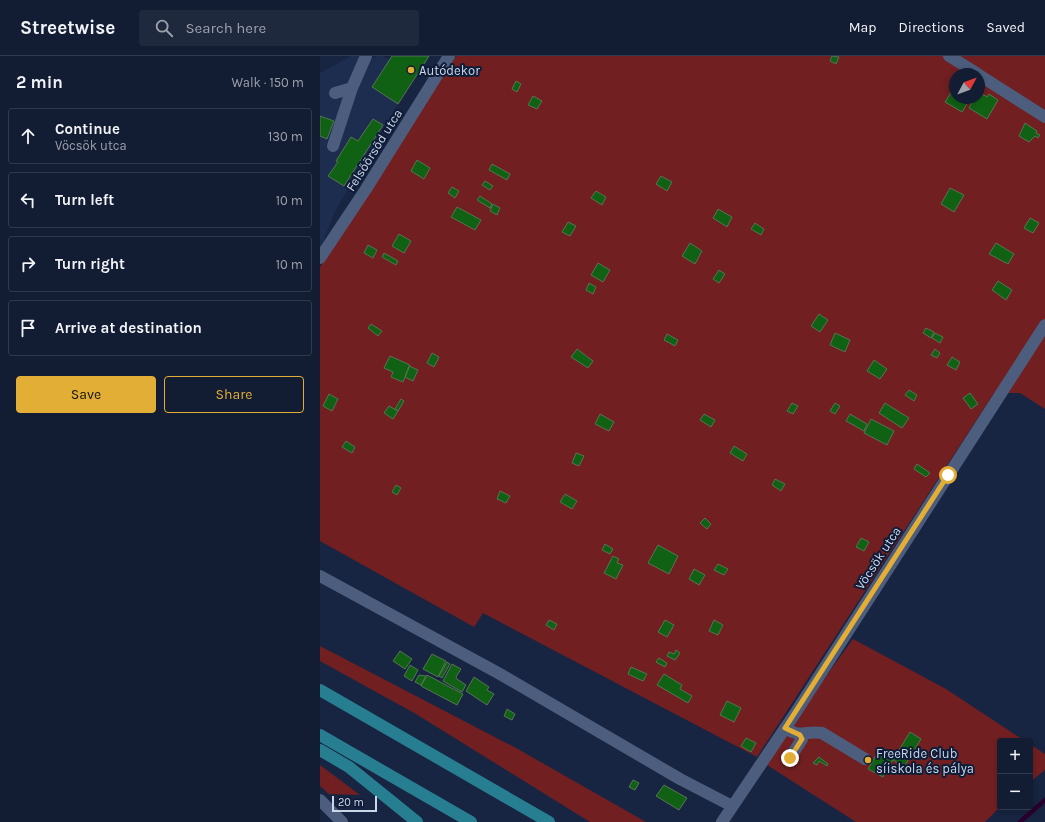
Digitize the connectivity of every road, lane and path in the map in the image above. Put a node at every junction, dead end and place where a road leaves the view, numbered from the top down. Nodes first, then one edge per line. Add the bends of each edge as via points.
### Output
1 (366, 56) edge
2 (449, 56) edge
3 (949, 56) edge
4 (968, 68) edge
5 (985, 78) edge
6 (352, 88) junction
7 (335, 93) dead end
8 (1045, 117) edge
9 (333, 146) dead end
10 (320, 258) edge
11 (1045, 325) edge
12 (320, 576) edge
13 (320, 690) edge
14 (785, 728) junction
15 (320, 735) edge
16 (800, 735) junction
17 (320, 750) edge
18 (790, 758) dead end
19 (865, 758) dead end
20 (320, 800) edge
21 (728, 817) edge
22 (342, 822) edge
23 (417, 822) edge
24 (471, 822) edge
25 (549, 822) edge

1 - 6 street
2 - 10 street, Felsőörsöd utca
3 - 4 street
5 - 8 street
6 - 7 street
6 - 9 street
11 - 14 street, Vöcsök utca
12 - 21 street via 500,674 660,767
13 - 25 main road
14 - 16 street
14 - 21 street, Vöcsök utca
15 - 24 main road
16 - 18 street via 802,739
16 - 19 street via 822,733
17 - 23 main road via 349,767
20 - 22 street

